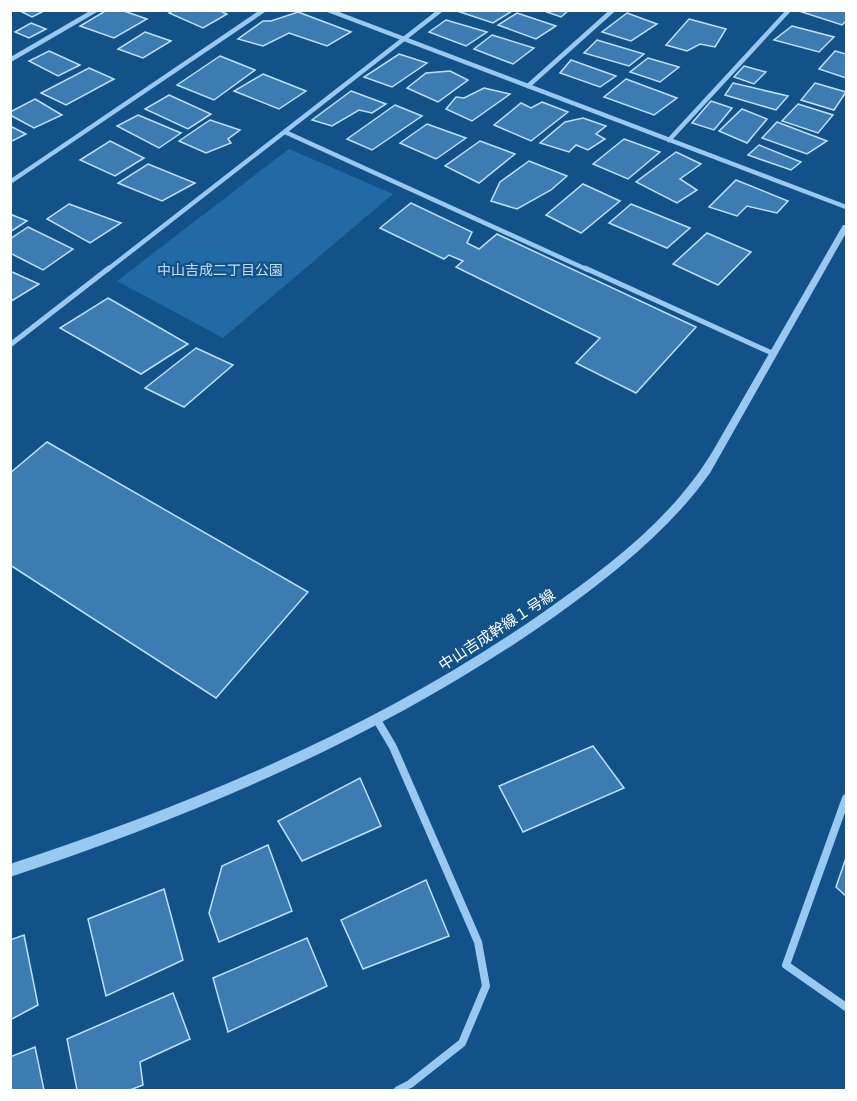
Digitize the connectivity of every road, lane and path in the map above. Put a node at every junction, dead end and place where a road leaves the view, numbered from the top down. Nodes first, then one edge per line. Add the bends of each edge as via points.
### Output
1 (96, 10) edge
2 (264, 10) edge
3 (328, 10) edge
4 (441, 10) edge
5 (613, 10) edge
6 (789, 10) edge
7 (404, 39) junction
8 (10, 60) edge
9 (528, 86) junction
10 (285, 132) junction
11 (669, 140) junction
12 (10, 182) edge
13 (846, 207) edge
14 (846, 227) edge
15 (10, 345) edge
16 (774, 354) junction
17 (377, 720) junction
18 (846, 798) edge
19 (10, 871) edge
20 (846, 1007) edge
21 (398, 1090) edge

1 - 8 street
2 - 12 street
3 - 7 street
4 - 7 street
5 - 9 street
6 - 11 street
7 - 9 street
7 - 10 street
9 - 11 street
10 - 15 street
10 - 16 street
11 - 13 street
14 - 16 street, 中山吉成幹線１号線
16 - 17 street, 中山吉成幹線１号線 via 701,478 653,533 568,602 462,672
17 - 19 street, 中山吉成幹線１号線 via 218,795 86,847
17 - 21 street via 393,747 478,942 486,986 462,1043
18 - 20 street via 786,965

